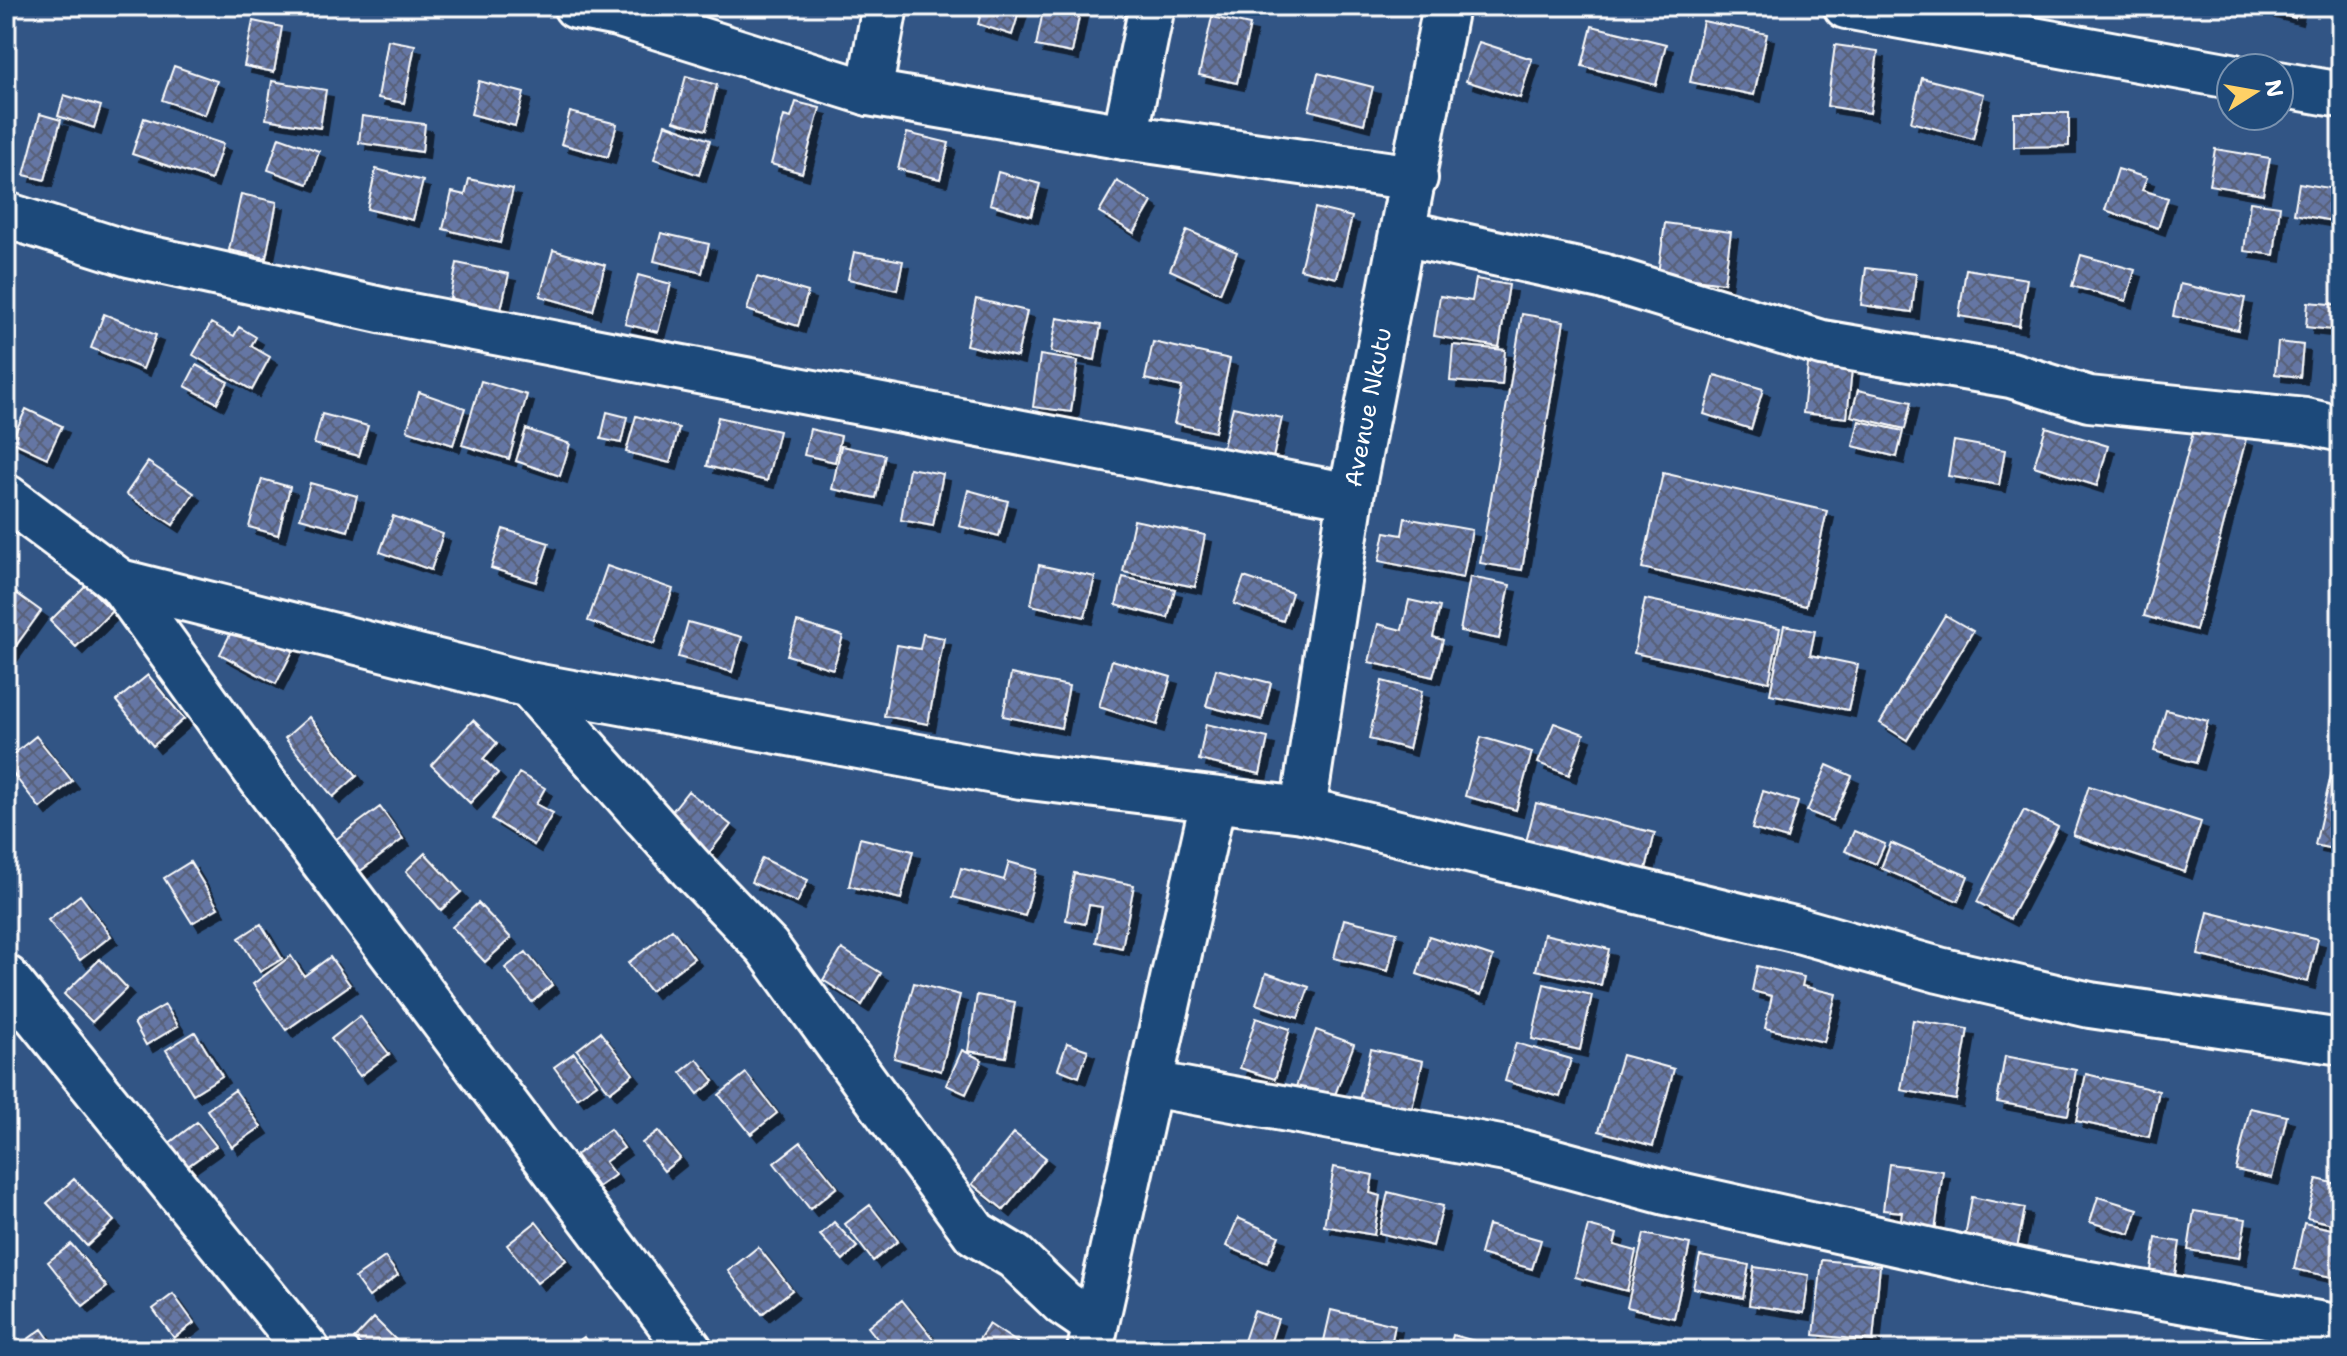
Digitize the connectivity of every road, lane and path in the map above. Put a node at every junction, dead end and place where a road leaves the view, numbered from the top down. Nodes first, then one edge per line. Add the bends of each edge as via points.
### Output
1 (885, 6) edge
2 (1152, 6) edge
3 (1446, 6) edge
4 (1846, 6) edge
5 (604, 9) edge
6 (2215, 73) edge
7 (2295, 87) edge
8 (869, 93) junction
9 (2341, 95) edge
10 (1125, 137) junction
11 (1415, 178) junction
12 (6, 215) edge
13 (1403, 233) junction
14 (2341, 429) edge
15 (1351, 496) junction
16 (6, 497) edge
17 (120, 582) junction
18 (529, 685) junction
19 (1213, 801) junction
20 (1303, 810) junction
21 (6, 978) edge
22 (2341, 1042) edge
23 (1151, 1084) junction
24 (2341, 1328) edge
25 (1096, 1343) edge
26 (307, 1350) edge
27 (690, 1350) edge

1 - 8 street
2 - 10 street
3 - 11 street, Avenue Nkutu
4 - 6 street
5 - 8 street
7 - 9 street
8 - 10 street
10 - 11 street
11 - 13 street, Avenue Nkutu
12 - 15 street via 129,254 385,311
13 - 14 street via 1601,276 1822,343 2011,375 2089,399
13 - 15 street, Avenue Nkutu
15 - 20 street, Avenue Nkutu
16 - 17 street
17 - 18 street
17 - 27 street
18 - 19 street via 1021,776
18 - 25 street via 767,947 975,1233 1015,1257
19 - 20 street
19 - 23 street
20 - 22 street via 2090,1005
21 - 26 street
23 - 24 street via 1511,1150 1666,1192 2049,1277
23 - 25 street

